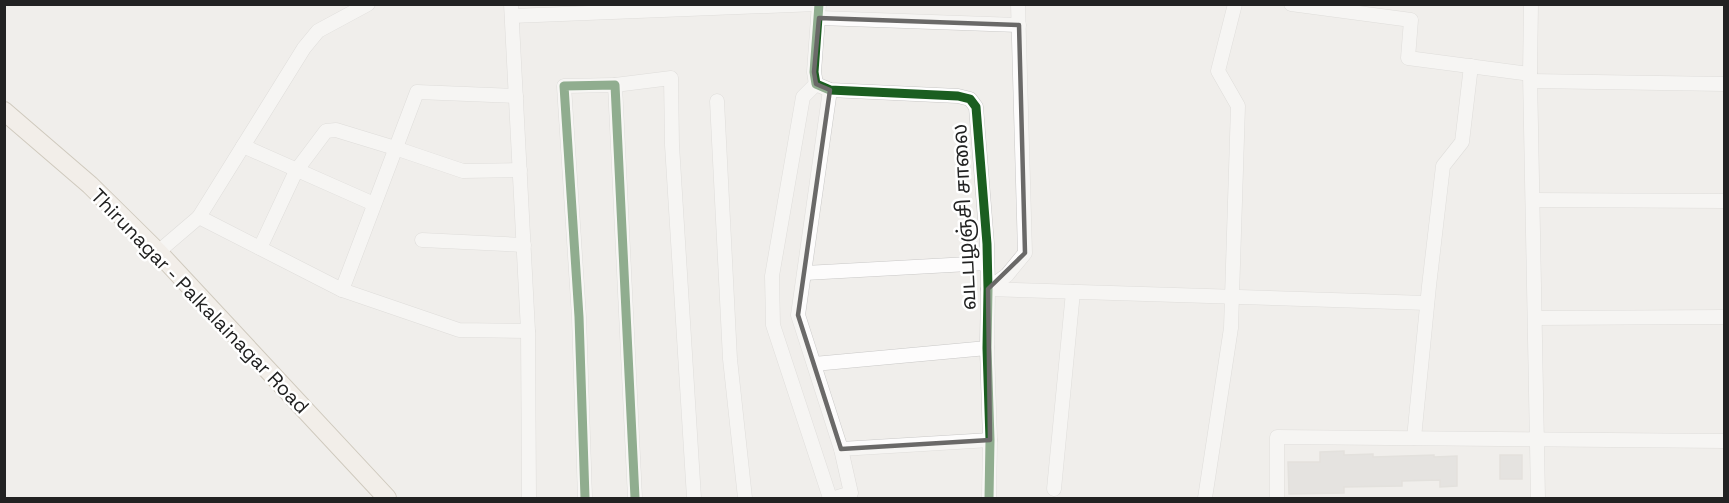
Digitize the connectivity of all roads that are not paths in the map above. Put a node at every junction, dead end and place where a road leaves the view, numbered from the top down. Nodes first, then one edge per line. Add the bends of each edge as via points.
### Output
1 (368, 4) edge
2 (1018, 4) edge
3 (1235, 4) edge
4 (1291, 4) edge
5 (1531, 4) edge
6 (599, 9) edge
7 (818, 9) edge
8 (511, 10) edge
9 (1019, 25) junction
10 (1471, 66) junction
11 (1530, 78) junction
12 (615, 84) junction
13 (816, 84) junction
14 (1725, 84) edge
15 (830, 90) junction
16 (516, 96) junction
17 (717, 101) dead end
18 (4, 111) edge
19 (243, 146) junction
20 (395, 148) junction
21 (520, 170) junction
22 (296, 171) junction
23 (1533, 200) junction
24 (1725, 201) edge
25 (374, 204) junction
26 (199, 217) junction
27 (422, 240) dead end
28 (524, 245) junction
29 (260, 248) junction
30 (158, 252) junction
31 (987, 263) junction
32 (805, 273) junction
33 (988, 289) junction
34 (342, 290) junction
35 (1073, 292) junction
36 (1232, 298) junction
37 (1427, 303) junction
38 (1725, 317) edge
39 (1535, 318) junction
40 (528, 332) junction
41 (987, 348) junction
42 (814, 364) junction
43 (1414, 438) junction
44 (1537, 439) junction
45 (990, 440) junction
46 (1725, 441) edge
47 (841, 449) junction
48 (1054, 489) dead end
49 (387, 498) edge
50 (529, 498) edge
51 (585, 498) edge
52 (635, 498) edge
53 (694, 498) edge
54 (744, 498) edge
55 (830, 498) edge
56 (835, 498) edge
57 (989, 498) edge
58 (1205, 498) edge
59 (1277, 498) edge
60 (1538, 498) edge

1 - 19 street via 318,31
2 - 9 street
3 - 36 street via 1218,71 1238,106
4 - 10 street via 1411,20 1408,58
5 - 11 street
6 - 7 street
6 - 8 street
7 - 9 street
7 - 13 street
8 - 16 street
9 - 33 street via 1024,253 1008,275
10 - 11 street
10 - 37 street via 1462,142 1443,166
11 - 14 street
11 - 23 street
12 - 51 street via 564,86 579,317
12 - 52 street
12 - 53 street via 670,78
13 - 15 street, வடபழஞ்சி சாலை
13 - 55 street via 803,97 772,276 772,325
15 - 31 street, வடபழஞ்சி சாலை via 970,99 976,107
15 - 32 street
16 - 20 street via 417,92
16 - 21 street
17 - 54 street via 730,359
18 - 30 main road, Thirunagar - Palkalainagar Road via 90,185
19 - 22 street
19 - 26 street
20 - 21 street via 464,171
20 - 22 street via 336,130 326,131
20 - 25 street
21 - 28 street
22 - 25 street
22 - 29 street
23 - 24 street
23 - 39 street
25 - 34 street
26 - 29 street
26 - 30 street
27 - 28 street
28 - 40 street
29 - 34 street
30 - 49 main road, Thirunagar - Palkalainagar Road
31 - 32 street
31 - 33 street, வடபழஞ்சி சாலை
32 - 42 street via 798,315
33 - 35 street
33 - 41 street, வடபழஞ்சி சாலை
34 - 40 street via 459,330
35 - 36 street
35 - 48 street
36 - 37 street
36 - 58 street via 1231,328
37 - 43 street
38 - 39 street
39 - 44 street
40 - 50 street
41 - 42 street
41 - 45 street, வடபழஞ்சி சாலை
42 - 47 street
43 - 44 street
43 - 59 street via 1276,437
44 - 46 street
44 - 60 street
45 - 47 street
45 - 57 street, வடபழஞ்சி சாலை
47 - 56 street via 851,493

